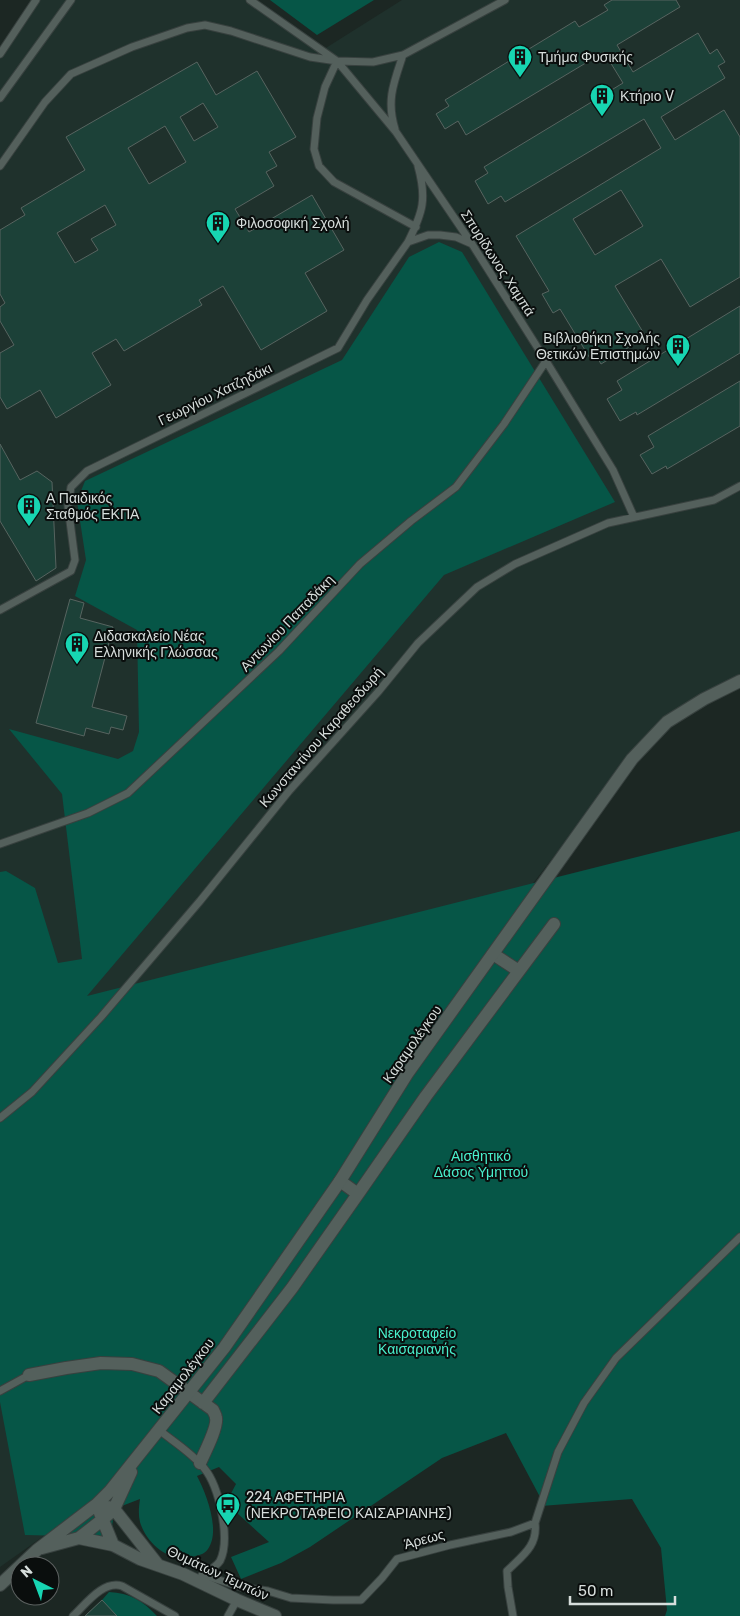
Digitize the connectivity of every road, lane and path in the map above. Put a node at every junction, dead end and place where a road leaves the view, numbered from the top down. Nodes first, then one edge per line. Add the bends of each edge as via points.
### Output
1 (36, 0) edge
2 (71, 0) edge
3 (250, 0) edge
4 (505, 0) edge
5 (0, 54) edge
6 (403, 55) junction
7 (337, 61) junction
8 (0, 98) edge
9 (396, 132) junction
10 (416, 158) junction
11 (0, 166) edge
12 (416, 226) junction
13 (408, 242) junction
14 (472, 244) junction
15 (546, 361) junction
16 (740, 486) edge
17 (634, 517) junction
18 (0, 610) edge
19 (740, 681) edge
20 (0, 844) edge
21 (554, 924) dead end
22 (493, 954) junction
23 (519, 971) junction
24 (0, 1118) edge
25 (340, 1181) junction
26 (358, 1194) junction
27 (740, 1237) edge
28 (28, 1375) joint
29 (0, 1391) edge
30 (188, 1393) junction
31 (203, 1403) junction
32 (159, 1430) junction
33 (139, 1456) junction
34 (200, 1463) junction
35 (97, 1504) junction
36 (114, 1509) junction
37 (102, 1520) junction
38 (535, 1523) junction
39 (79, 1538) junction
40 (113, 1545) junction
41 (37, 1550) junction
42 (158, 1565) junction
43 (183, 1574) junction
44 (203, 1575) junction
45 (0, 1585) edge
46 (236, 1600) junction
47 (73, 1616) edge
48 (176, 1616) edge
49 (228, 1616) edge
50 (275, 1616) edge
51 (513, 1616) edge

1 - 5 lane
2 - 8 lane
3 - 7 lane, Σπυρίδωνος Χαμπά
4 - 6 lane
6 - 7 lane via 373,62
6 - 9 lane via 390,102
7 - 9 lane, Σπυρίδωνος Χαμπά
7 - 11 lane via 310,57 206,25 187,28 132,47 71,74 45,102
7 - 12 lane via 316,118 314,149 319,166 334,182
9 - 10 lane, Σπυρίδωνος Χαμπά
10 - 12 lane, Γεωργίου Χατζηδάκι via 423,186 422,210
10 - 14 lane, Σπυρίδωνος Χαμπά
12 - 13 lane, Γεωργίου Χατζηδάκι
13 - 14 lane via 428,235 440,235
13 - 18 lane, Γεωργίου Χατζηδάκι via 338,348 86,471 71,487 68,506 75,560 70,572
14 - 15 lane, Σπυρίδωνος Χαμπά
15 - 17 lane, Σπυρίδωνος Χαμπά via 613,470
15 - 20 lane, Αντωνίου Παπαδάκη via 456,487 360,564 279,651 128,793 88,813
16 - 17 lane, Κωνσταντίνου Καραθεοδωρή via 714,500
17 - 24 lane, Κωνσταντίνου Καραθεοδωρή via 608,523 516,564 462,600 418,644 289,791 101,1017 32,1092
19 - 22 main road, Καραμολέγκου via 667,722 632,759
21 - 23 main road
22 - 23 main road
22 - 25 main road, Καραμολέγκου via 407,1074
23 - 26 main road
25 - 26 main road
25 - 30 main road, Καραμολέγκου via 224,1348
26 - 31 main road via 292,1288
27 - 38 lane via 616,1358 600,1380 558,1452
28 - 29 lane
28 - 30 main road via 101,1363 132,1364 159,1371
30 - 31 main road
30 - 32 main road, Καραμολέγκου
31 - 34 main road via 214,1410 217,1418
32 - 33 main road, Καραμολέγκου
32 - 34 lane
33 - 35 main road
33 - 36 main road
34 - 44 lane via 218,1497 225,1544 219,1562
35 - 36 main road
35 - 37 main road
35 - 41 main road
36 - 37 main road
36 - 42 main road, Θυμάτων Τεμπών
37 - 39 main road
37 - 40 main road
38 - 44 lane, Άρεως via 512,1532 397,1559 361,1600 290,1598
38 - 51 lane via 537,1534 530,1549 507,1571
39 - 40 main road
39 - 41 main road
40 - 42 main road
41 - 45 main road
42 - 43 main road, Θυμάτων Τεμπών
43 - 44 lane
43 - 46 main road, Θυμάτων Τεμπών
46 - 49 lane
46 - 50 main road, Θυμάτων Τεμπών
47 - 48 lane via 104,1587 115,1584

